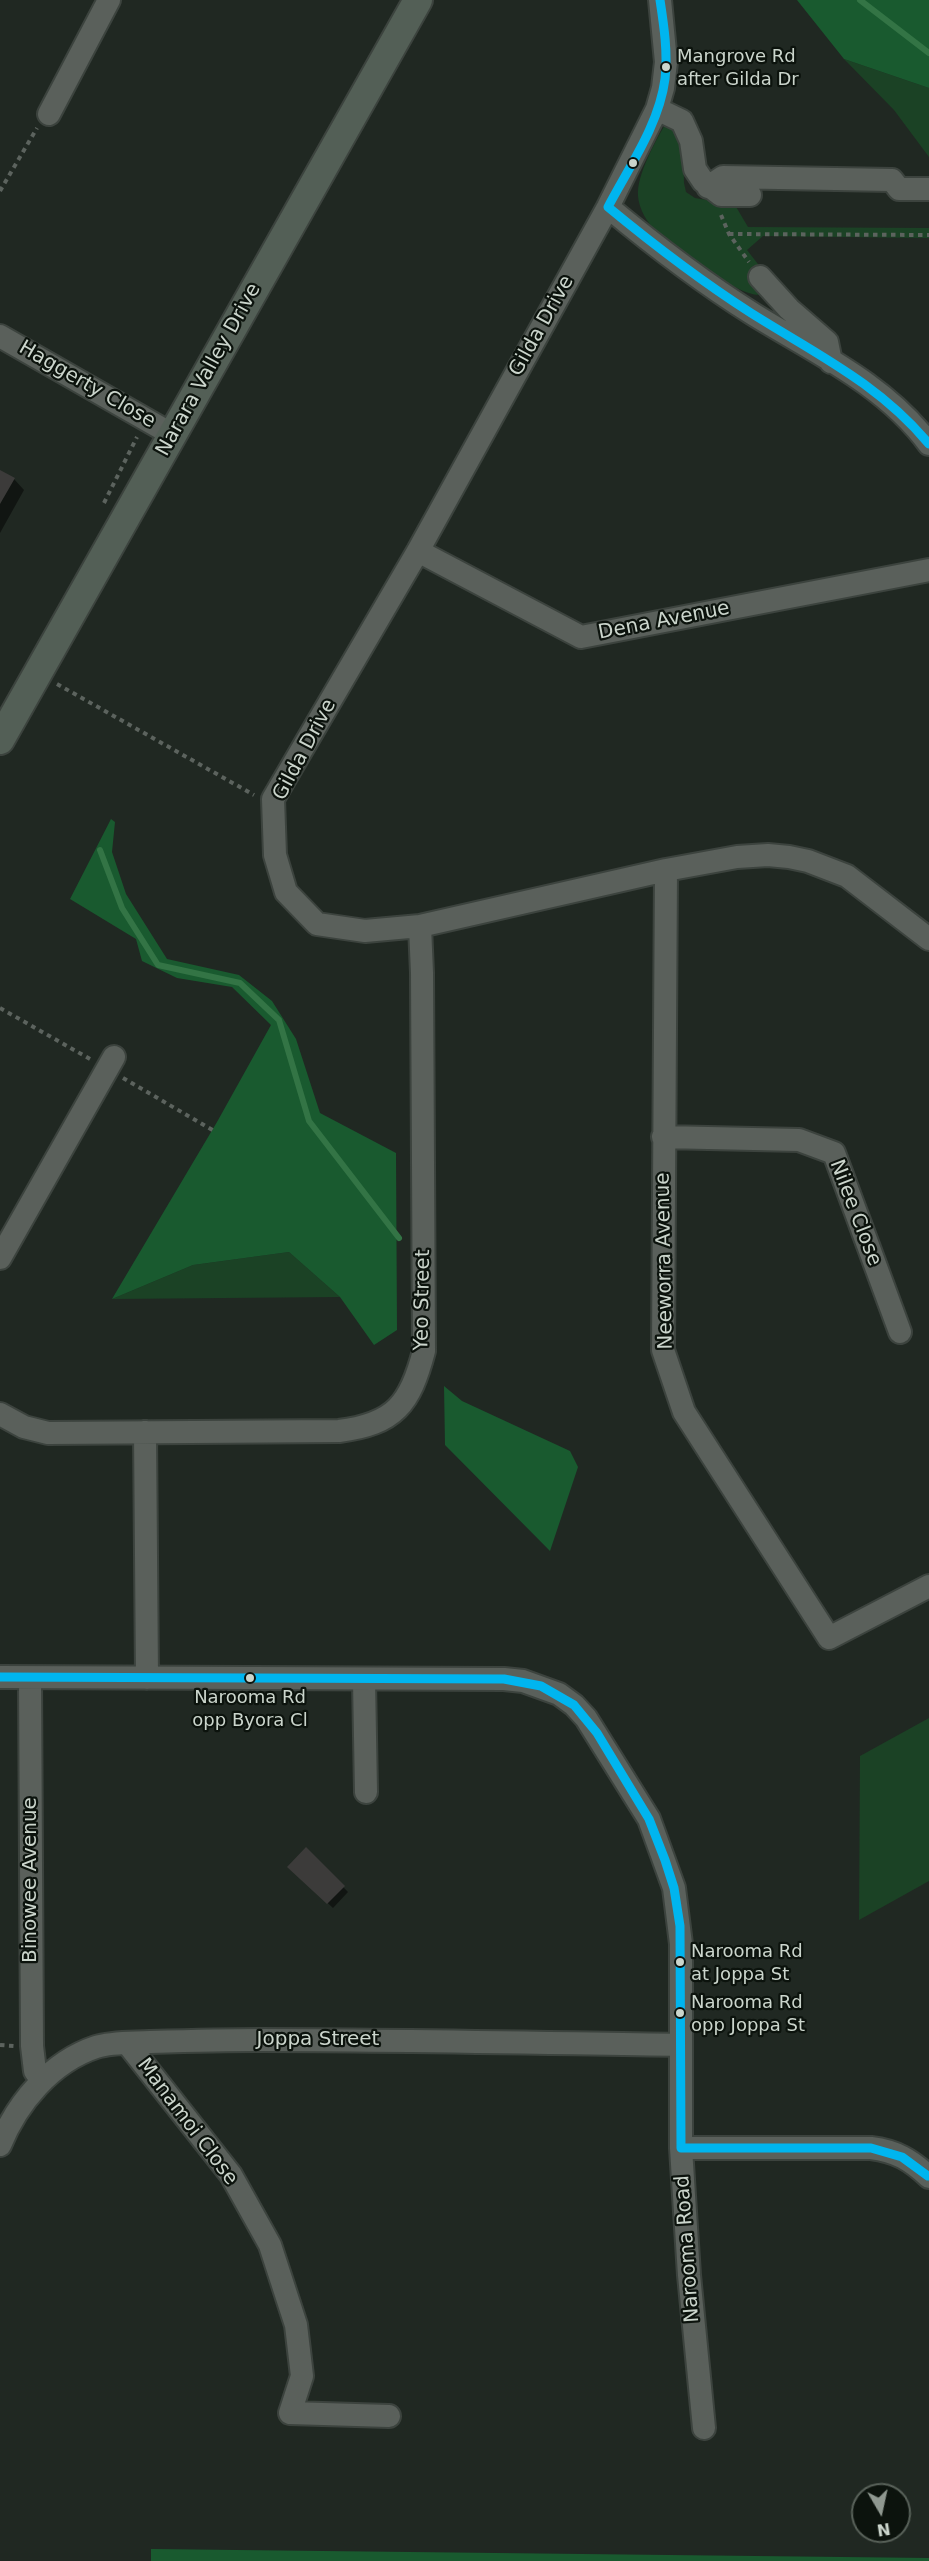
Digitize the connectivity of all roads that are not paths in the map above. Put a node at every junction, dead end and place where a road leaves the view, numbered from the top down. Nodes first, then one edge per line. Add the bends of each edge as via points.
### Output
1 (109, 0) edge
2 (418, 0) edge
3 (660, 0) edge
4 (657, 109) junction
5 (49, 114) road end
6 (708, 187) junction
7 (929, 189) edge
8 (750, 195) dead end
9 (608, 207) junction
10 (760, 278) road end
11 (0, 336) edge
12 (831, 362) junction
13 (173, 435) junction
14 (929, 444) edge
15 (418, 551) junction
16 (929, 570) edge
17 (0, 740) edge
18 (666, 870) junction
19 (420, 926) junction
20 (929, 939) edge
21 (111, 1063) road end
22 (663, 1137) junction
23 (0, 1258) edge
24 (900, 1332) dead end
25 (0, 1414) edge
26 (145, 1432) junction
27 (929, 1586) edge
28 (0, 1677) edge
29 (30, 1678) junction
30 (147, 1678) junction
31 (364, 1680) junction
32 (366, 1792) dead end
33 (127, 2043) junction
34 (681, 2045) junction
35 (42, 2081) junction
36 (0, 2145) edge
37 (681, 2148) junction
38 (929, 2176) edge
39 (389, 2416) dead end
40 (704, 2428) dead end

1 - 5 street
2 - 13 main road, Narara Valley Drive
3 - 4 street, Gilda Drive via 666,62
4 - 6 street via 682,121 691,141 695,170
4 - 9 street, Gilda Drive
6 - 7 street via 723,177 892,180 899,189
6 - 8 street via 721,195
9 - 12 street via 668,257
9 - 15 street, Gilda Drive
10 - 12 street via 827,342
11 - 13 street, Haggerty Close
12 - 14 street via 887,400
13 - 17 main road, Narara Valley Drive
15 - 16 street, Dena Avenue via 581,637
15 - 19 street, Gilda Drive via 273,799 275,855 285,892 317,924 365,931
18 - 19 street, Gilda Drive
18 - 20 street, Gilda Drive via 768,855 808,861 856,883
18 - 22 street, Neeworra Avenue
19 - 26 street, Yeo Street via 424,1351 411,1390 391,1415 361,1428
21 - 23 street
22 - 24 street, Nilee Close via 799,1140 834,1153
22 - 27 street, Neeworra Avenue via 663,1350 684,1412 829,1638
25 - 26 street, Yeo Street via 24,1427 48,1433
26 - 30 street
28 - 29 street, Narooma Road
29 - 30 street, Narooma Road
29 - 35 street, Binowee Avenue via 32,2052 35,2071
30 - 31 street, Narooma Road
31 - 32 street
31 - 34 street, Narooma Road via 523,1681 559,1694 586,1718 649,1819 674,1888 681,1944
33 - 34 street, Joppa Street via 303,2040
33 - 35 street, Joppa Street via 96,2047 62,2063
33 - 39 street, Manamoi Close via 231,2175 270,2245 296,2325 302,2376 290,2413
34 - 37 street, Narooma Road
35 - 36 street, Joppa Street via 9,2122
37 - 38 street via 871,2148 904,2156
37 - 40 street, Narooma Road

